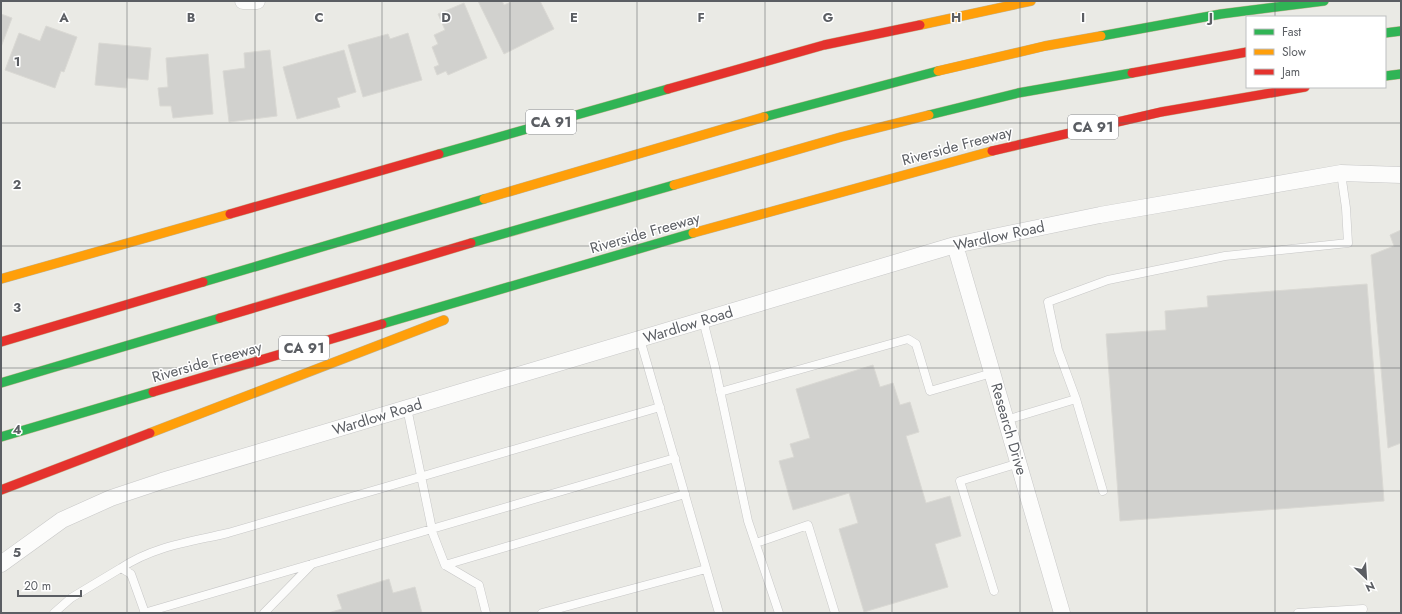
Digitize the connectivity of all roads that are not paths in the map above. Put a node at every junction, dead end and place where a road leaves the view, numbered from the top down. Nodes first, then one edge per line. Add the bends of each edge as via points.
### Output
1 (243, 1) edge
2 (257, 1) edge
3 (1031, 1) edge
4 (1324, 1) edge
5 (1401, 31) edge
6 (1386, 33) edge
7 (1246, 52) edge
8 (1401, 74) edge
9 (1386, 76) edge
10 (1298, 88) edge
11 (1341, 173) junction
12 (1401, 175) edge
13 (955, 245) junction
14 (606, 258) junction
15 (1, 279) edge
16 (495, 301) dead end
17 (451, 318) dead end
18 (703, 320) junction
19 (640, 339) junction
20 (1, 342) edge
21 (992, 372) junction
22 (1, 383) edge
23 (720, 392) junction
24 (1076, 399) junction
25 (660, 407) junction
26 (407, 408) junction
27 (1006, 420) junction
28 (1, 437) edge
29 (675, 458) junction
30 (1018, 463) junction
31 (421, 475) junction
32 (1, 490) edge
33 (1103, 491) dead end
34 (685, 494) junction
35 (432, 529) junction
36 (756, 543) junction
37 (1, 564) edge
38 (312, 564) junction
39 (445, 565) junction
40 (121, 568) junction
41 (706, 569) junction
42 (994, 591) dead end
43 (1363, 609) dead end
44 (54, 613) edge
45 (144, 613) edge
46 (264, 613) edge
47 (486, 613) edge
48 (542, 613) edge
49 (719, 613) edge
50 (780, 613) edge
51 (835, 613) edge
52 (1062, 613) edge
53 (1298, 613) edge

1 - 2 street
3 - 15 highway, CA 91 via 824,45
4 - 20 highway via 1222,14 1045,46 915,76 772,114
5 - 6 highway
7 - 22 highway via 1018,93 841,136
8 - 9 highway
10 - 14 highway, Riverside Freeway / CA 91 via 1231,97 1040,138
11 - 12 street, Wardlow Road
11 - 13 street, Wardlow Road via 1100,215
11 - 24 lane via 1348,243 1217,258 1108,280 1048,302 1058,350
13 - 18 street, Wardlow Road
13 - 21 street, Research Drive
14 - 16 highway
14 - 28 highway, Riverside Freeway / CA 91
17 - 32 highway
18 - 19 street, Wardlow Road
18 - 23 lane
19 - 25 lane
19 - 26 street, Wardlow Road
21 - 23 lane via 930,391 916,344 908,340
21 - 27 street, Research Drive
23 - 36 lane via 748,520
24 - 27 lane
24 - 33 lane
25 - 29 lane
25 - 31 lane
26 - 31 lane
26 - 37 street, Wardlow Road via 112,498 62,520
27 - 30 street, Research Drive
29 - 34 lane
29 - 35 lane
30 - 42 lane via 960,481
30 - 52 street, Research Drive
31 - 35 lane
31 - 40 lane via 228,533 172,545 136,558
34 - 39 lane
34 - 41 lane
35 - 38 lane
35 - 39 lane
36 - 50 lane
36 - 51 lane via 808,525
38 - 45 lane
38 - 46 lane
39 - 47 lane via 479,585
40 - 44 lane via 71,598
40 - 45 lane via 131,574
41 - 48 lane
41 - 49 lane
43 - 53 lane

